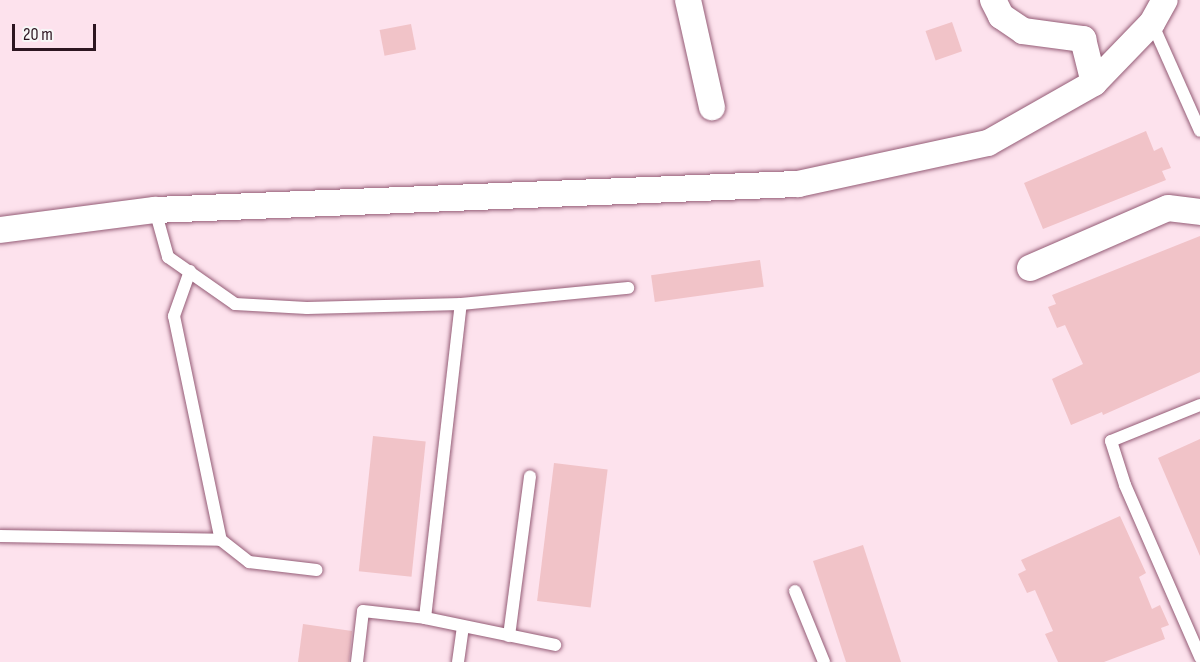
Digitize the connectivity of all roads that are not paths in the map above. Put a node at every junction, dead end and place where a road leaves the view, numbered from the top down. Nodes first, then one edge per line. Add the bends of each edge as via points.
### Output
1 (688, 0) edge
2 (993, 0) edge
3 (1165, 0) edge
4 (1152, 23) junction
5 (1094, 83) junction
6 (712, 107) dead end
7 (1200, 131) edge
8 (154, 210) junction
9 (1200, 212) edge
10 (0, 230) edge
11 (1030, 268) dead end
12 (190, 272) junction
13 (628, 288) dead end
14 (461, 304) junction
15 (1200, 405) edge
16 (530, 476) dead end
17 (0, 536) edge
18 (221, 540) junction
19 (317, 570) dead end
20 (795, 591) dead end
21 (425, 618) junction
22 (463, 626) junction
23 (509, 636) junction
24 (555, 645) dead end
25 (1200, 657) edge
26 (357, 662) edge
27 (458, 662) edge
28 (824, 662) edge

1 - 6 street
2 - 5 street via 1000,16 1023,31 1083,39
3 - 4 street
4 - 5 street
4 - 7 lane
5 - 8 street via 988,143 798,184
8 - 10 street
8 - 12 lane via 168,257
9 - 11 street via 1168,208
12 - 14 lane via 235,304 307,308
12 - 18 lane via 174,316
13 - 14 lane
14 - 21 lane
15 - 25 lane via 1111,441 1125,485
16 - 23 lane
17 - 18 lane
18 - 19 lane via 249,562
20 - 28 lane
21 - 22 lane
21 - 26 lane via 363,610
22 - 23 lane
22 - 27 lane
23 - 24 lane

